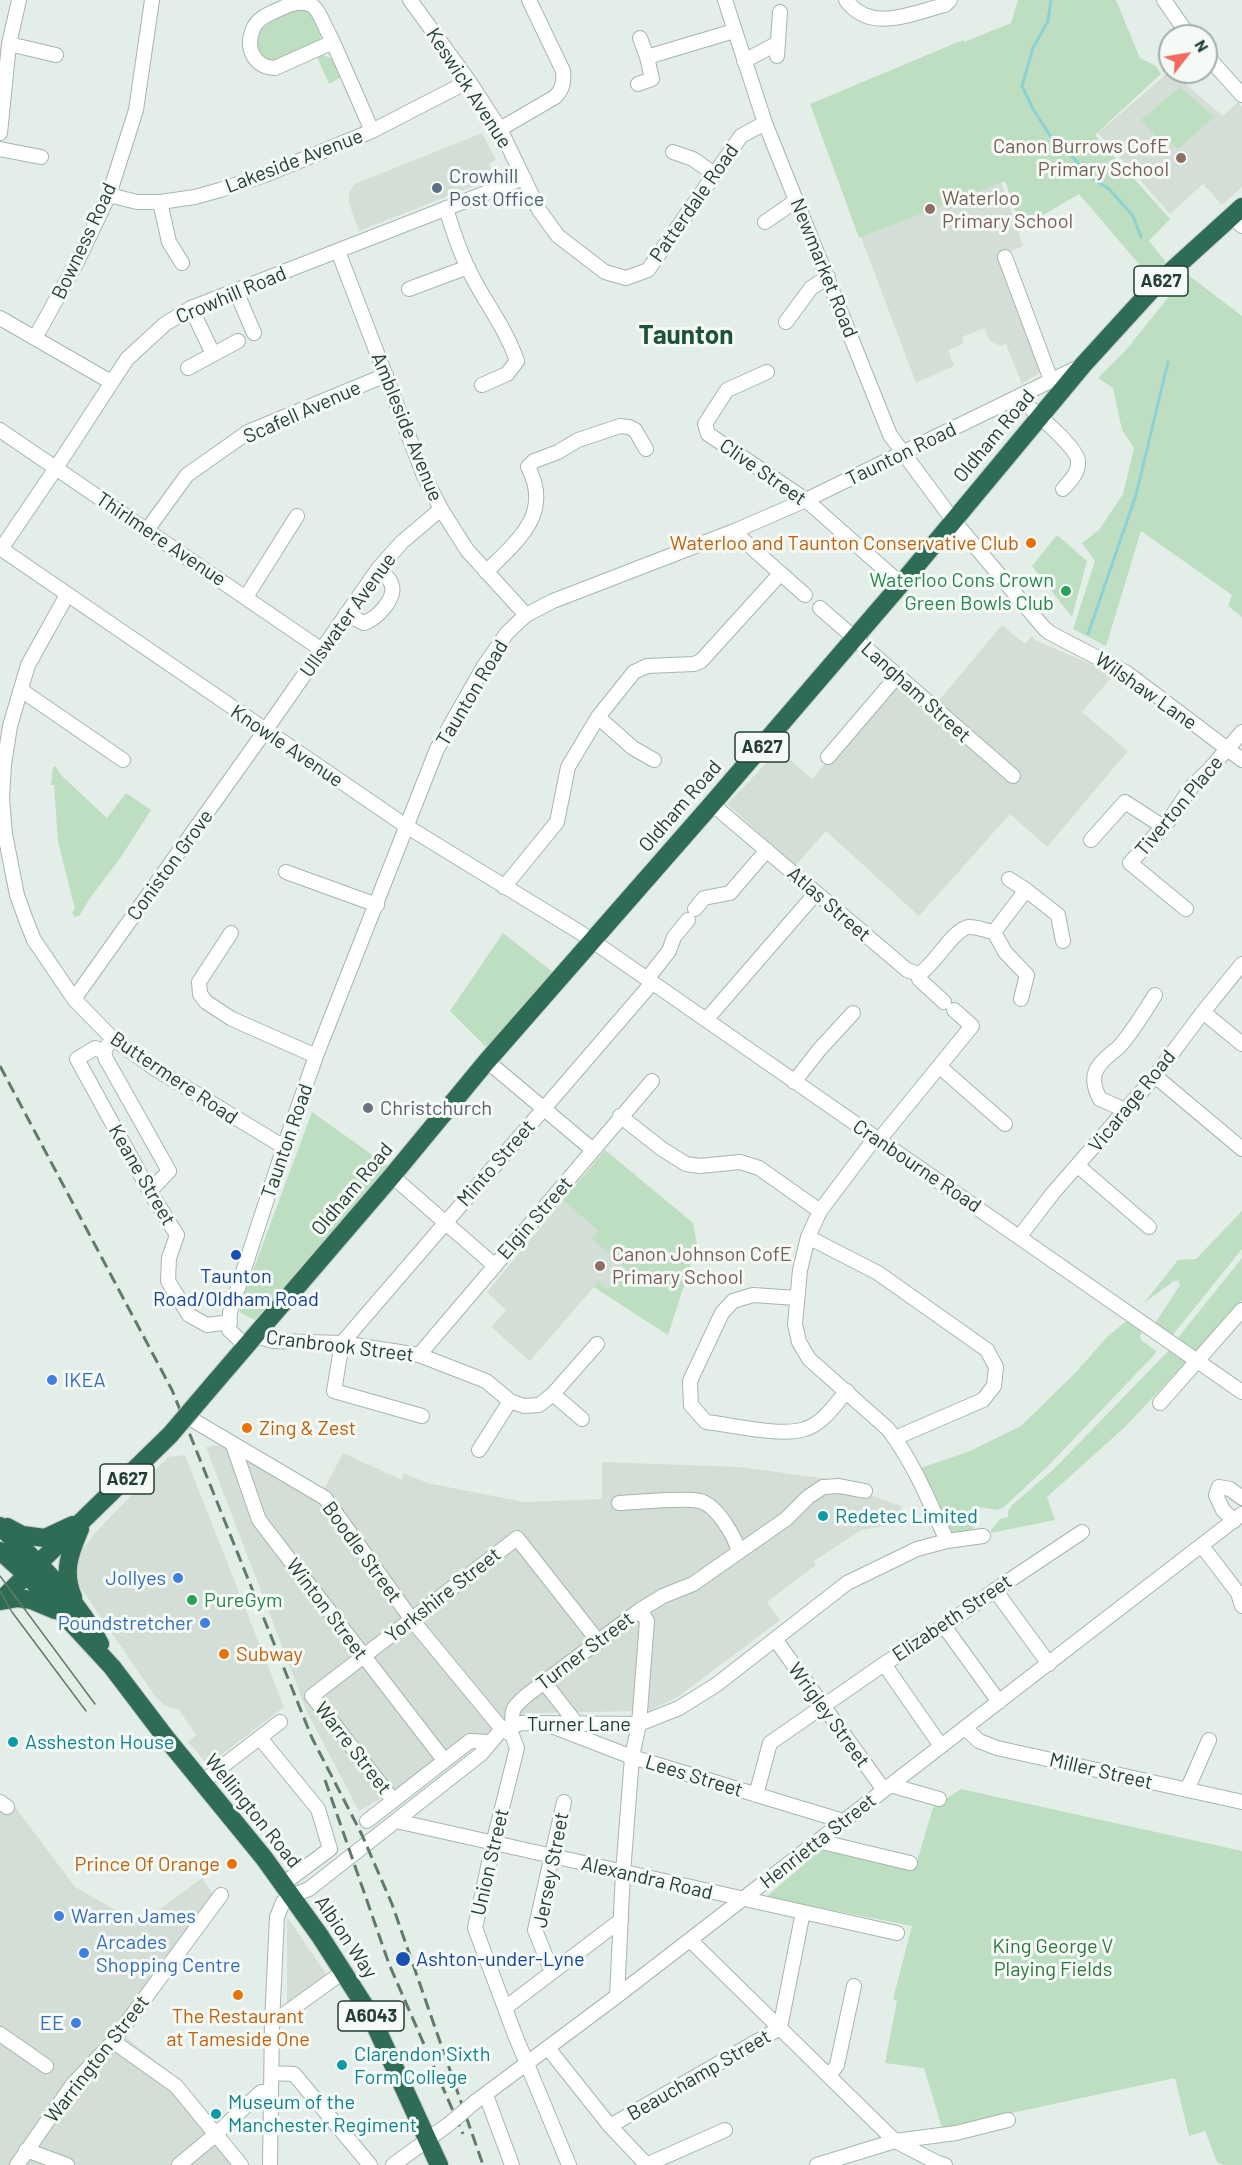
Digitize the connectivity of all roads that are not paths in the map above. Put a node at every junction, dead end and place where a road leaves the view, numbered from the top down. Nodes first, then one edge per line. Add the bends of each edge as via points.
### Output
1 (19, 0) edge
2 (152, 0) edge
3 (410, 0) edge
4 (529, 0) edge
5 (725, 0) edge
6 (846, 0) edge
7 (950, 0) edge
8 (1171, 3) edge
9 (780, 12) dead end
10 (1182, 24) edge
11 (734, 31) junction
12 (640, 38) dead end
13 (333, 42) junction
14 (9, 44) junction
15 (56, 55) dead end
16 (647, 57) junction
17 (744, 61) junction
18 (1218, 68) edge
19 (469, 81) junction
20 (638, 84) dead end
21 (1242, 95) edge
22 (765, 123) junction
23 (500, 129) junction
24 (372, 131) junction
25 (0, 133) edge
26 (0, 149) edge
27 (674, 152) dead end
28 (41, 157) dead end
29 (714, 174) junction
30 (524, 178) junction
31 (109, 195) junction
32 (797, 200) junction
33 (160, 202) junction
34 (446, 208) junction
35 (1239, 216) edge
36 (765, 222) dead end
37 (338, 251) junction
38 (1005, 257) dead end
39 (182, 263) dead end
40 (468, 267) junction
41 (828, 277) junction
42 (409, 289) dead end
43 (236, 291) junction
44 (191, 308) junction
45 (0, 318) edge
46 (786, 322) dead end
47 (254, 333) dead end
48 (35, 338) junction
49 (238, 342) dead end
50 (213, 354) junction
51 (1083, 365) junction
52 (188, 368) dead end
53 (767, 372) dead end
54 (386, 375) junction
55 (1051, 380) junction
56 (111, 382) junction
57 (482, 385) dead end
58 (1018, 397) junction
59 (1038, 417) junction
60 (0, 430) edge
61 (646, 448) dead end
62 (904, 453) junction
63 (56, 468) junction
64 (1064, 489) dead end
65 (806, 500) junction
66 (441, 509) junction
67 (297, 516) dead end
68 (953, 520) junction
69 (147, 530) junction
70 (737, 530) junction
71 (0, 548) edge
72 (378, 569) junction
73 (486, 572) junction
74 (780, 574) junction
75 (895, 578) junction
76 (67, 595) junction
77 (805, 595) dead end
78 (246, 597) junction
79 (820, 608) dead end
80 (346, 614) junction
81 (526, 615) junction
82 (855, 638) junction
83 (322, 650) junction
84 (898, 675) junction
85 (21, 690) junction
86 (6, 713) edge
87 (598, 717) junction
88 (266, 731) junction
89 (1242, 732) edge
90 (1227, 749) junction
91 (828, 757) dead end
92 (123, 760) dead end
93 (654, 760) dead end
94 (1242, 760) edge
95 (1012, 776) dead end
96 (712, 804) junction
97 (406, 826) junction
98 (1162, 826) junction
99 (1091, 840) dead end
100 (767, 850) junction
101 (286, 872) dead end
102 (1009, 879) dead end
103 (504, 887) junction
104 (1026, 890) junction
105 (816, 893) junction
106 (377, 905) junction
107 (1186, 909) dead end
108 (994, 932) junction
109 (231, 933) dead end
110 (587, 937) junction
111 (1063, 941) dead end
112 (1242, 964) edge
113 (919, 974) junction
114 (650, 981) junction
115 (1155, 996) dead end
116 (74, 999) junction
117 (1020, 999) dead end
118 (1203, 1012) junction
119 (853, 1013) dead end
120 (706, 1020) junction
121 (112, 1038) junction
122 (1242, 1044) edge
123 (104, 1052) junction
124 (316, 1056) junction
125 (487, 1061) junction
126 (940, 1067) junction
127 (1155, 1076) junction
128 (652, 1082) dead end
129 (794, 1082) junction
130 (543, 1108) junction
131 (1125, 1110) junction
132 (620, 1116) junction
133 (1005, 1124) dead end
134 (877, 1139) junction
135 (284, 1147) junction
136 (1242, 1149) edge
137 (593, 1150) junction
138 (1078, 1166) junction
139 (392, 1176) junction
140 (153, 1188) dead end
141 (820, 1211) junction
142 (445, 1223) junction
143 (1149, 1227) dead end
144 (1020, 1236) junction
145 (808, 1237) junction
146 (494, 1265) junction
147 (797, 1298) junction
148 (1242, 1310) edge
149 (230, 1322) junction
150 (251, 1341) junction
151 (342, 1343) junction
152 (597, 1344) dead end
153 (419, 1355) junction
154 (1196, 1359) junction
155 (847, 1391) junction
156 (1242, 1392) edge
157 (553, 1394) junction
158 (510, 1401) junction
159 (1160, 1403) dead end
160 (186, 1416) junction
161 (422, 1416) dead end
162 (582, 1419) dead end
163 (895, 1438) junction
164 (233, 1445) junction
165 (479, 1450) dead end
166 (865, 1491) dead end
167 (1242, 1498) edge
168 (619, 1503) dead end
169 (1238, 1518) edge
170 (83, 1521) junction
171 (0, 1525) edge
172 (1082, 1532) dead end
173 (983, 1536) dead end
174 (947, 1541) junction
175 (1202, 1546) junction
176 (0, 1551) edge
177 (739, 1552) junction
178 (34, 1570) junction
179 (995, 1590) junction
180 (0, 1601) edge
181 (1242, 1606) edge
182 (69, 1608) junction
183 (641, 1611) junction
184 (412, 1620) junction
185 (944, 1626) junction
186 (775, 1639) junction
187 (598, 1641) junction
188 (363, 1656) junction
189 (884, 1664) junction
190 (1049, 1664) junction
191 (544, 1682) junction
192 (312, 1696) joint
193 (999, 1702) junction
194 (823, 1705) junction
195 (280, 1722) dead end
196 (576, 1723) junction
197 (548, 1724) junction
198 (639, 1724) junction
199 (507, 1727) junction
200 (965, 1728) junction
201 (260, 1738) junction
202 (1209, 1740) dead end
203 (489, 1742) junction
204 (941, 1746) junction
205 (632, 1757) junction
206 (444, 1760) junction
207 (202, 1782) junction
208 (887, 1788) junction
209 (1187, 1790) junction
210 (756, 1795) junction
211 (939, 1799) dead end
212 (393, 1800) junction
213 (564, 1802) dead end
214 (1242, 1802) edge
215 (367, 1821) dead end
216 (396, 1821) junction
217 (843, 1821) junction
218 (818, 1841) junction
219 (493, 1844) junction
220 (551, 1857) junction
221 (910, 1863) dead end
222 (623, 1873) junction
223 (287, 1890) junction
224 (221, 1895) dead end
225 (743, 1899) junction
226 (803, 1912) junction
227 (621, 1920) junction
228 (897, 1934) dead end
229 (690, 1940) junction
230 (343, 1972) junction
231 (552, 1972) junction
232 (854, 1986) dead end
233 (617, 1996) junction
234 (505, 2008) junction
235 (272, 2023) junction
236 (780, 2028) junction
237 (0, 2034) edge
238 (114, 2042) junction
239 (548, 2048) junction
240 (528, 2062) junction
241 (46, 2066) dead end
242 (272, 2073) junction
243 (829, 2076) junction
244 (263, 2092) junction
245 (480, 2099) junction
246 (1008, 2120) dead end
247 (610, 2126) junction
248 (725, 2130) dead end
249 (215, 2135) junction
250 (427, 2140) junction
251 (895, 2141) junction
252 (26, 2150) junction
253 (839, 2161) edge
254 (940, 2164) edge
255 (17, 2165) edge
256 (67, 2165) edge
257 (178, 2165) edge
258 (241, 2165) edge
259 (263, 2165) edge
260 (270, 2165) edge
261 (370, 2165) edge
262 (393, 2165) edge
263 (439, 2165) edge
264 (512, 2165) edge
265 (569, 2165) edge
266 (647, 2165) edge
267 (817, 2165) edge

1 - 14 street
2 - 31 street, Bowness Road via 136,110
3 - 19 street, Keswick Avenue
4 - 23 street via 564,81 555,97
5 - 11 street, Newmarket Road
6 - 7 street via 873,20 945,5
8 - 10 street
9 - 17 street via 777,49
11 - 16 street
11 - 17 street, Newmarket Road
12 - 16 street
13 - 13 street via 268,68 256,62 250,38 258,21 295,2 312,6
13 - 24 street
14 - 15 street
14 - 25 street
16 - 20 street via 652,79
17 - 22 street, Newmarket Road
18 - 21 street
19 - 23 street, Keswick Avenue
19 - 24 street, Lakeside Avenue
22 - 29 street, Patterdale Road via 741,136
22 - 32 street, Newmarket Road
23 - 30 street, Keswick Avenue
24 - 33 street, Lakeside Avenue via 265,175 195,197
26 - 28 street
27 - 29 street via 693,159
29 - 30 street, Patterdale Road via 648,270 626,278 605,272 558,236 539,210
30 - 34 street, Crowhill Road
31 - 33 street, Lakeside Avenue via 137,202
31 - 48 street, Bowness Road
32 - 36 street
32 - 41 street, Newmarket Road
33 - 39 street via 169,242
34 - 37 street, Crowhill Road
34 - 40 street
35 - 51 highway, Oldham Road / A627 via 1156,285
37 - 43 street, Crowhill Road
37 - 54 street, Ambleside Avenue
38 - 55 street
40 - 42 street
40 - 57 street via 517,361 507,374
41 - 46 street via 811,288
41 - 62 street, Newmarket Road via 890,435
43 - 44 street, Crowhill Road
43 - 47 street
44 - 50 street
44 - 56 street, Crowhill Road via 165,324 127,359
45 - 48 street
48 - 56 street
49 - 50 street
50 - 52 street
51 - 55 street, Taunton Road
51 - 59 highway, Oldham Road / A627
53 - 65 street, Clive Street via 727,390 705,424 706,429
54 - 66 street, Ambleside Avenue via 424,476
54 - 69 street, Scafell Avenue via 248,432 187,475
55 - 58 street, Taunton Road
56 - 63 street, Crowhill Road
58 - 59 street
58 - 62 street, Taunton Road
59 - 64 street via 1071,445 1078,460 1075,475
59 - 68 highway, Oldham Road / A627
60 - 63 street, Thirlmere Avenue
61 - 73 street via 635,430 620,426 534,461 528,467 537,501 529,527
62 - 65 street, Taunton Road
62 - 68 street, Newmarket Road
63 - 69 street, Thirlmere Avenue
63 - 71 street, Crowhill Road
65 - 70 street, Taunton Road
65 - 75 street, Clive Street
66 - 72 street, Ullswater Avenue
66 - 73 street, Ambleside Avenue
67 - 78 street
68 - 75 highway, Oldham Road / A627
68 - 90 street, Wilshaw Lane via 1050,633 1127,673
69 - 78 street, Thirlmere Avenue
70 - 74 street via 741,539
70 - 81 street, Taunton Road via 564,596
71 - 76 street, Knowle Avenue
72 - 80 street, Ullswater Avenue
72 - 80 street via 391,581 393,589 388,603 373,620 364,623
73 - 81 street, Ambleside Avenue
74 - 77 street
74 - 87 street via 701,661 641,668
75 - 82 highway, Oldham Road / A627
76 - 85 street, Buttermere Road via 28,665
76 - 88 street, Knowle Avenue
78 - 83 street, Thirlmere Avenue
79 - 82 street, Langham Street
80 - 83 street, Ullswater Avenue
81 - 97 street, Taunton Road via 507,633 484,666 437,749
82 - 84 street, Langham Street
82 - 96 highway, Oldham Road / A627
83 - 88 street, Ullswater Avenue
84 - 91 street
84 - 95 street, Langham Street
85 - 86 street, Buttermere Road
85 - 92 street
86 - 116 street, Buttermere Road via 2,798 17,895 34,940
87 - 93 street via 633,748
87 - 103 street via 568,767 557,822
88 - 97 street, Knowle Avenue
88 - 116 street, Coniston Grove
89 - 90 street, Tiverton Place
90 - 94 street, Wilshaw Lane
90 - 98 street, Tiverton Place
96 - 100 street, Atlas Street
96 - 110 highway, Oldham Road / A627
97 - 103 street, Knowle Avenue
97 - 106 street, Taunton Road
98 - 99 street via 1125,802
98 - 107 street, Tiverton Place via 1130,863
100 - 105 street, Atlas Street
100 - 114 street, Minto Street via 730,893 704,898 674,937
101 - 106 street
102 - 104 street
103 - 110 street, Knowle Avenue
104 - 108 street
104 - 111 street via 1058,915
105 - 113 street, Atlas Street via 907,970
105 - 120 street
106 - 124 street, Taunton Road
108 - 113 street via 968,926 960,930
108 - 117 street via 1005,952 1027,975
109 - 124 street via 199,982 200,994 232,1018
110 - 114 street, Cranbourne Road
110 - 125 highway, Oldham Road / A627
112 - 118 street, Vicarage Road
113 - 126 street, Atlas Street via 919,979 972,1026
114 - 120 street, Cranbourne Road
114 - 130 street, Minto Street
115 - 131 street via 1140,1020 1098,1067 1095,1077 1100,1099
116 - 121 street, Buttermere Road
118 - 122 street
118 - 127 street, Vicarage Road
119 - 129 street
120 - 129 street, Cranbourne Road
121 - 123 street
121 - 135 street, Buttermere Road
123 - 140 street via 169,1171
123 - 149 street, Keane Street via 95,1048 77,1059 177,1235 169,1258 168,1281 189,1315 207,1325
124 - 135 street, Taunton Road
125 - 130 street
125 - 139 highway, Oldham Road / A627
126 - 133 street
126 - 134 street
127 - 131 street, Vicarage Road
127 - 136 street
128 - 132 street, Elgin Street
129 - 134 street, Cranbourne Road
130 - 137 street
130 - 142 street, Minto Street
131 - 138 street, Vicarage Road
132 - 137 street, Elgin Street
132 - 141 street via 680,1162 748,1164
134 - 141 street
134 - 144 street, Cranbourne Road
135 - 149 street, Taunton Road
137 - 146 street, Elgin Street
138 - 143 street
138 - 144 street, Vicarage Road
139 - 142 street
139 - 150 highway, Oldham Road / A627
141 - 145 street
142 - 146 street
142 - 151 street, Minto Street
144 - 154 street, Cranbourne Road
145 - 147 street
145 - 163 street via 878,1273 987,1350 996,1367 994,1386 983,1400
146 - 153 street, Elgin Street
147 - 155 street via 795,1324 799,1342 810,1359
147 - 155 street via 753,1295 734,1301 722,1313 690,1381 691,1405 706,1422 786,1432 807,1429 816,1423
148 - 154 street
149 - 150 street via 230,1330
150 - 151 street, Cranbrook Street
150 - 160 highway, Oldham Road / A627, bridge
151 - 153 street, Cranbrook Street
151 - 161 street via 334,1391
152 - 157 street
153 - 158 street, Cranbrook Street via 486,1381
154 - 156 street, Cranbourne Road
154 - 159 street
155 - 163 street
157 - 158 street via 539,1405 524,1406
157 - 162 street
158 - 165 street
160 - 164 street, Boodle Street
160 - 170 highway, Oldham Road / A627, bridge
163 - 174 street
164 - 184 street, Boodle Street via 325,1498
164 - 188 street, Winton Street via 259,1520
166 - 177 street, Turner Street via 823,1487
167 - 169 street via 1219,1487 1216,1496 1223,1510
168 - 177 street via 705,1503 729,1530
169 - 175 street, Henrietta Street
170 - 171 highway, A627 via 45,1538 22,1535
170 - 178 highway, Oldham Road / A627
170 - 182 highway via 68,1558
171 - 178 highway, Wellington Road
172 - 179 street, Elizabeth Street
173 - 174 street, Turner Lane
174 - 186 street, Turner Lane via 917,1550 847,1583
175 - 181 street via 1238,1593
175 - 190 street, Henrietta Street
176 - 178 highway, Wellington Road
177 - 183 street, Turner Street via 693,1584 663,1596
178 - 180 highway, Oldham Road / A627
178 - 182 highway, Wellington Road / A6043
179 - 185 street, Elizabeth Street
179 - 190 street
180 - 182 highway via 18,1598
182 - 207 highway, Wellington Road / A6043 via 94,1632 112,1667
183 - 187 street, Turner Street
183 - 198 street via 646,1621
184 - 187 street, Yorkshire Street via 517,1538
184 - 188 street, Yorkshire Street
184 - 199 street, Boodle Street
185 - 189 street, Elizabeth Street
185 - 193 street
186 - 194 street, Wrigley Street
186 - 198 street, Turner Lane via 716,1685 679,1708
187 - 191 street, Turner Street
188 - 192 street, Yorkshire Street
188 - 206 street, Winton Street
189 - 194 street, Elizabeth Street
189 - 204 street
190 - 193 street, Henrietta Street
191 - 196 street
191 - 199 street, Turner Street via 514,1707
192 - 212 street, Warre Street
193 - 200 street, Henrietta Street
194 - 208 street, Wrigley Street
194 - 210 street, Elizabeth Street via 770,1743
195 - 201 street
196 - 197 street, Turner Lane
196 - 198 street, Turner Lane
197 - 199 street, Turner Lane
197 - 205 street, Lees Street
198 - 205 street
199 - 203 street, Turner Lane
199 - 219 street, Union Street via 517,1748
200 - 204 street, Henrietta Street
200 - 209 street, Miller Street via 979,1741 997,1748
201 - 207 street
201 - 223 street via 318,1809 330,1849
202 - 209 street
203 - 206 street via 470,1741
203 - 216 street, Turner Lane via 481,1754
204 - 208 street, Henrietta Street
205 - 210 street, Lees Street
205 - 222 street
206 - 212 street
207 - 223 highway, Wellington Road / A6043
208 - 211 street
208 - 217 street, Henrietta Street
209 - 214 street, Miller Street
210 - 217 street, Lees Street
212 - 215 street
213 - 220 street, Jersey Street
216 - 219 street, Alexandra Road
216 - 223 street, Turner Lane via 309,1889
217 - 218 street, Henrietta Street
218 - 221 street
218 - 225 street, Henrietta Street
219 - 220 street, Alexandra Road
219 - 234 street, Union Street via 475,1928
220 - 222 street, Alexandra Road
220 - 231 street, Jersey Street via 535,1930
222 - 225 street, Alexandra Road
222 - 227 street
223 - 230 highway, Albion Way / A6043
223 - 235 street, Wellington Road via 277,1917
224 - 238 street, Warrington Street
225 - 226 street, Alexandra Road
225 - 229 street, Henrietta Street
226 - 228 street, Alexandra Road
226 - 236 street, Beauchamp Street
227 - 231 street
227 - 233 street
229 - 233 street, Henrietta Street
229 - 236 street
230 - 235 street
230 - 250 highway, Albion Way / A6043 via 370,2014
231 - 234 street
232 - 243 street via 837,2064
233 - 239 street, Henrietta Street
234 - 240 street, Union Street
235 - 242 street, Wellington Road
236 - 243 street
236 - 247 street, Beauchamp Street
237 - 241 street
238 - 249 street via 176,2086
238 - 252 street, Warrington Street via 73,2084
239 - 240 street, Henrietta Street
239 - 247 street
240 - 245 street, Henrietta Street
240 - 265 street, Union Street
242 - 244 street, Wellington Road
242 - 260 street, Wellington Road
242 - 261 street via 294,2074
243 - 251 street
244 - 249 street
244 - 259 street, Wellington Road
245 - 250 street, Henrietta Street, bridge
245 - 264 street
246 - 251 street via 956,2133
247 - 266 street
248 - 266 street
249 - 257 street
249 - 258 street
250 - 262 street, Henrietta Street
250 - 263 highway, Albion Way / A6043
251 - 253 street
251 - 254 street
252 - 255 street, Warrington Street
252 - 256 street
253 - 267 street

